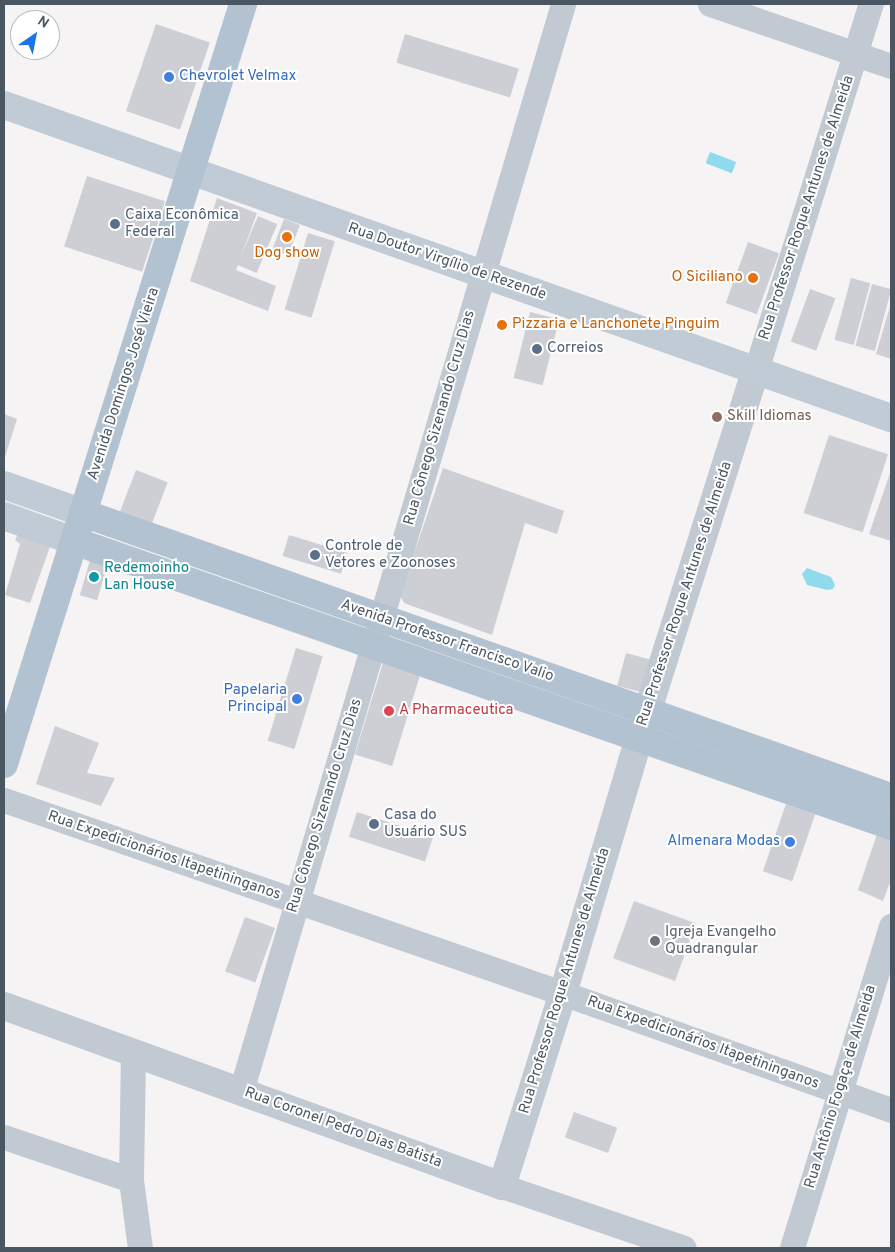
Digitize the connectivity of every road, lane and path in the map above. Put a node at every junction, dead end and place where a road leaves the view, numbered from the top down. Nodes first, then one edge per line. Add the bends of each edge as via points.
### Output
1 (244, 4) edge
2 (563, 4) edge
3 (710, 4) edge
4 (871, 4) edge
5 (856, 54) junction
6 (891, 66) edge
7 (4, 105) edge
8 (192, 172) junction
9 (482, 274) junction
10 (756, 370) junction
11 (891, 418) edge
12 (4, 485) edge
13 (82, 513) junction
14 (4, 516) edge
15 (74, 541) junction
16 (380, 618) junction
17 (373, 645) junction
18 (647, 711) junction
19 (639, 738) junction
20 (4, 764) edge
21 (891, 797) edge
22 (4, 800) edge
23 (891, 826) edge
24 (297, 902) junction
25 (891, 926) edge
26 (563, 993) junction
27 (4, 1006) edge
28 (132, 1052) junction
29 (241, 1091) junction
30 (840, 1092) junction
31 (891, 1110) edge
32 (4, 1137) edge
33 (131, 1180) junction
34 (502, 1186) junction
35 (140, 1248) edge
36 (684, 1248) edge
37 (792, 1248) edge

1 - 8 main road, Avenida Domingos José Vieira
2 - 9 street, Rua Cônego Sizenando Cruz Dias
3 - 5 street
4 - 5 street, Rua Professor Roque Antunes de Almeida
5 - 6 street
5 - 10 street, Rua Professor Roque Antunes de Almeida
7 - 8 main road, Rua Doutor Virgílio de Rezende
8 - 9 main road, Rua Doutor Virgílio de Rezende
8 - 13 main road, Avenida Domingos José Vieira
9 - 10 main road, Rua Doutor Virgílio de Rezende
9 - 16 street, Rua Cônego Sizenando Cruz Dias
10 - 11 main road, Rua Doutor Virgílio de Rezende
10 - 18 street, Rua Professor Roque Antunes de Almeida
12 - 13 main road, Avenida Professor Francisco Valio
13 - 15 main road, Avenida Domingos José Vieira
13 - 16 main road, Avenida Professor Francisco Valio
14 - 15 main road, Avenida Professor Francisco Valio
15 - 17 main road, Avenida Professor Francisco Valio
15 - 20 main road, Avenida Domingos José Vieira
16 - 17 street, Rua Cônego Sizenando Cruz Dias
16 - 18 main road, Avenida Professor Francisco Valio
17 - 19 main road, Avenida Professor Francisco Valio
17 - 24 street, Rua Cônego Sizenando Cruz Dias
18 - 19 street, Rua Professor Roque Antunes de Almeida
18 - 21 main road, Avenida Professor Francisco Valio
19 - 23 main road, Avenida Professor Francisco Valio
19 - 26 street, Rua Professor Roque Antunes de Almeida
22 - 24 street, Rua Expedicionários Itapetininganos
24 - 26 street, Rua Expedicionários Itapetininganos
24 - 29 street, Rua Cônego Sizenando Cruz Dias
25 - 30 street, Rua Antônio Fogaça de Almeida
26 - 30 street, Rua Expedicionários Itapetininganos
26 - 34 street, Rua Professor Roque Antunes de Almeida
27 - 28 street, Rua Coronel Pedro Dias Batista
28 - 29 street, Rua Coronel Pedro Dias Batista
28 - 33 street
29 - 34 street, Rua Coronel Pedro Dias Batista
30 - 31 street, Rua Expedicionários Itapetininganos
30 - 37 street, Rua Antônio Fogaça de Almeida
32 - 33 street
33 - 35 street
34 - 36 street, Rua Coronel Pedro Dias Batista

